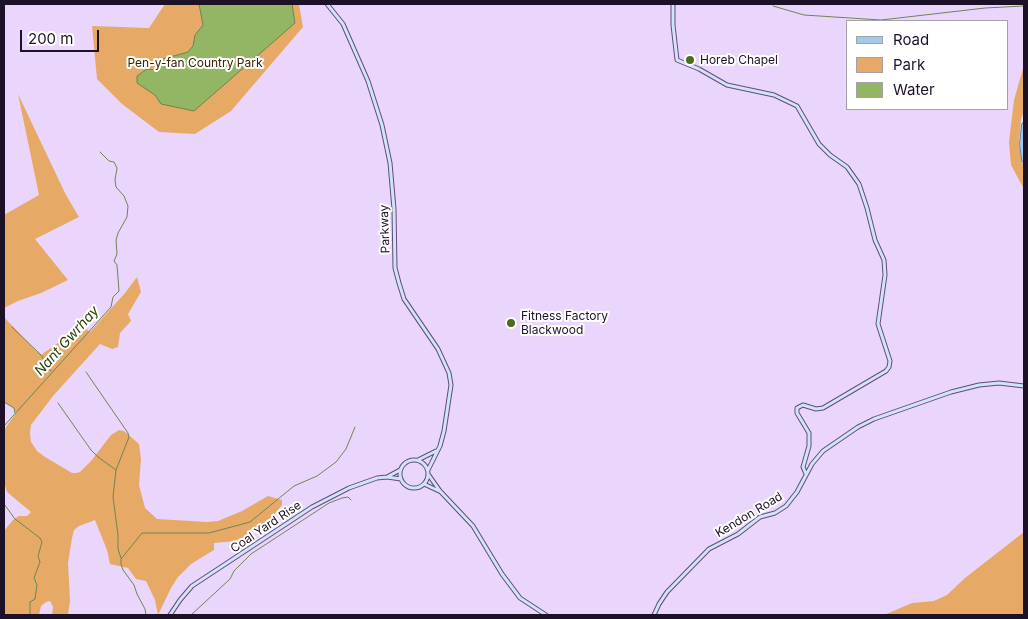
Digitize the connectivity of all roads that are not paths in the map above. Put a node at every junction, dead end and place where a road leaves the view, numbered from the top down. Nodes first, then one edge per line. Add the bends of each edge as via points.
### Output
1 (327, 4) edge
2 (673, 4) edge
3 (1024, 126) edge
4 (1024, 160) edge
5 (1024, 386) edge
6 (436, 451) junction
7 (418, 460) junction
8 (400, 470) junction
9 (428, 470) junction
10 (428, 474) junction
11 (806, 474) junction
12 (387, 477) junction
13 (401, 479) junction
14 (424, 484) junction
15 (440, 491) junction
16 (170, 615) edge
17 (546, 615) edge
18 (654, 615) edge

1 - 6 street, Parkway via 343,24 368,81 382,125 394,209 395,268 404,299 438,349 449,372 451,385 444,431
2 - 11 street via 677,60 724,84 774,95 797,106 819,144 855,177 884,260 878,324 889,367 823,408 803,405 797,408 796,413 809,433 803,468
3 - 4 main road
5 - 11 street, Kendon Road via 980,385 874,419 823,451
6 - 7 street
6 - 9 street, Parkway
7 - 8 street via 406,462
7 - 9 street
8 - 12 street, Coal Yard Rise
8 - 13 street
9 - 10 street
10 - 14 street
10 - 15 street
11 - 18 street, Kendon Road via 786,506 760,517 704,554 667,592
12 - 13 street, Coal Yard Rise
12 - 16 street, Coal Yard Rise via 349,488 312,507 192,586
13 - 14 street via 412,488
14 - 15 street
15 - 17 street via 473,526 520,598

